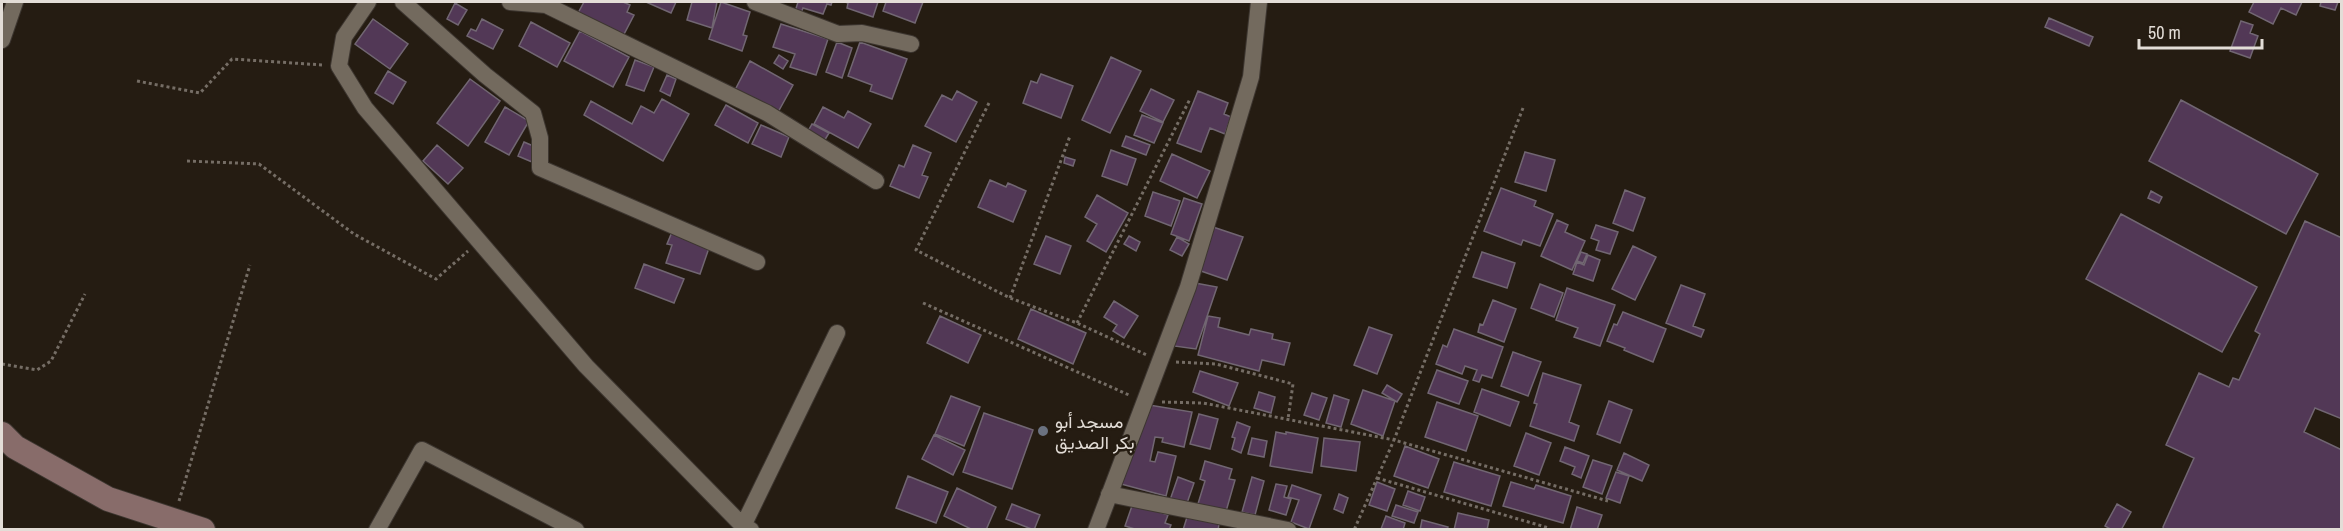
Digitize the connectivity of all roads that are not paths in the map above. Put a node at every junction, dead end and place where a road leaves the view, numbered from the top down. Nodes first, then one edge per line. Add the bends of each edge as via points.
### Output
1 (15, 2) edge
2 (368, 2) edge
3 (404, 2) edge
4 (510, 2) edge
5 (755, 2) edge
6 (1259, 2) edge
7 (548, 3) edge
8 (2, 40) edge
9 (911, 44) dead end
10 (876, 181) dead end
11 (757, 262) dead end
12 (837, 333) dead end
13 (2, 434) edge
14 (1109, 494) junction
15 (747, 528) edge
16 (203, 530) edge
17 (377, 530) edge
18 (576, 530) edge
19 (1096, 530) edge
20 (1288, 530) edge

1 - 8 street
2 - 15 street via 344,37 339,66 365,108 586,366
3 - 11 street via 534,113 540,138 540,168
4 - 7 street
5 - 9 street via 838,34 862,33
6 - 14 street via 1251,77 1188,287
7 - 10 street via 767,113
12 - 15 street
13 - 16 main road via 15,447 108,499
14 - 19 street
14 - 20 street
17 - 18 street via 422,450

